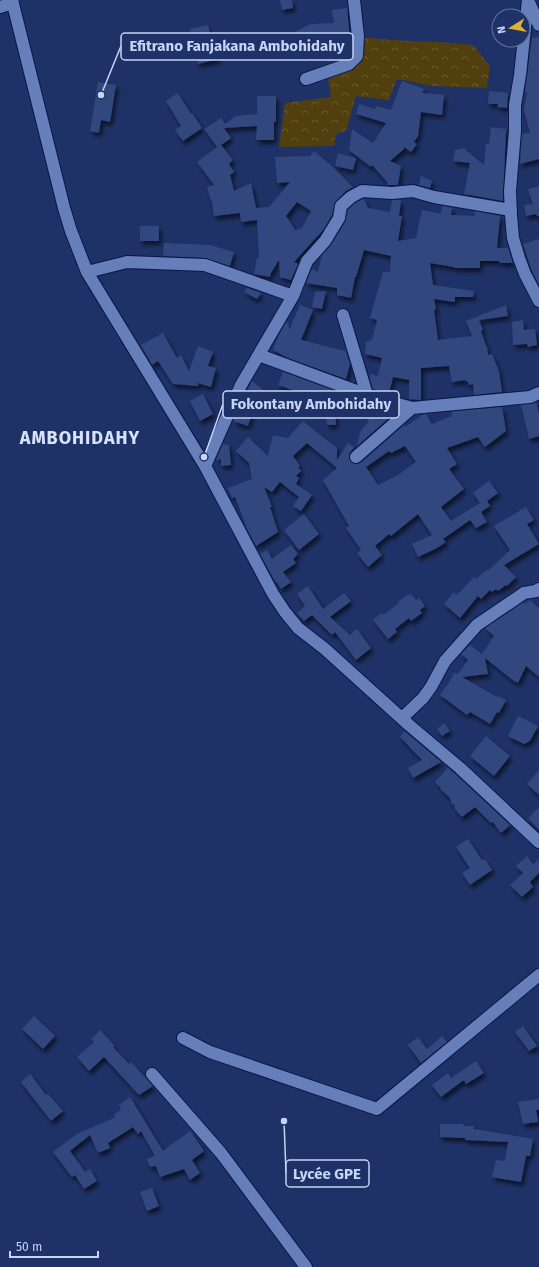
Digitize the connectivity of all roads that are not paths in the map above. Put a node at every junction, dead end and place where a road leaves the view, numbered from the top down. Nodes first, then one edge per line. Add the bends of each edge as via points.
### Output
1 (354, 0) edge
2 (528, 0) edge
3 (13, 2) edge
4 (0, 7) edge
5 (539, 25) edge
6 (306, 79) dead end
7 (511, 210) junction
8 (87, 272) junction
9 (293, 296) junction
10 (539, 300) edge
11 (343, 315) dead end
12 (259, 355) junction
13 (539, 393) edge
14 (367, 395) junction
15 (412, 408) junction
16 (356, 457) dead end
17 (205, 466) junction
18 (539, 589) edge
19 (402, 718) junction
20 (539, 842) edge
21 (539, 975) edge
22 (183, 1038) dead end
23 (152, 1074) dead end
24 (306, 1267) edge

1 - 6 street via 358,36 357,56 349,64
2 - 5 street
2 - 7 street via 515,105
3 - 4 street
3 - 8 street via 64,208
7 - 9 street via 413,191 362,191 341,206 339,218 325,241 306,261
7 - 10 street via 513,238 519,258
8 - 9 street via 127,262 205,265
8 - 17 street
9 - 12 street
11 - 14 street
12 - 14 street
12 - 17 street via 241,385
13 - 15 street via 530,397
14 - 15 street
15 - 16 street
17 - 19 street via 285,612 298,628
18 - 19 street via 536,592 524,593 477,625 445,661 423,698
19 - 20 street
21 - 22 street via 377,1108 210,1052
23 - 24 street via 221,1153

